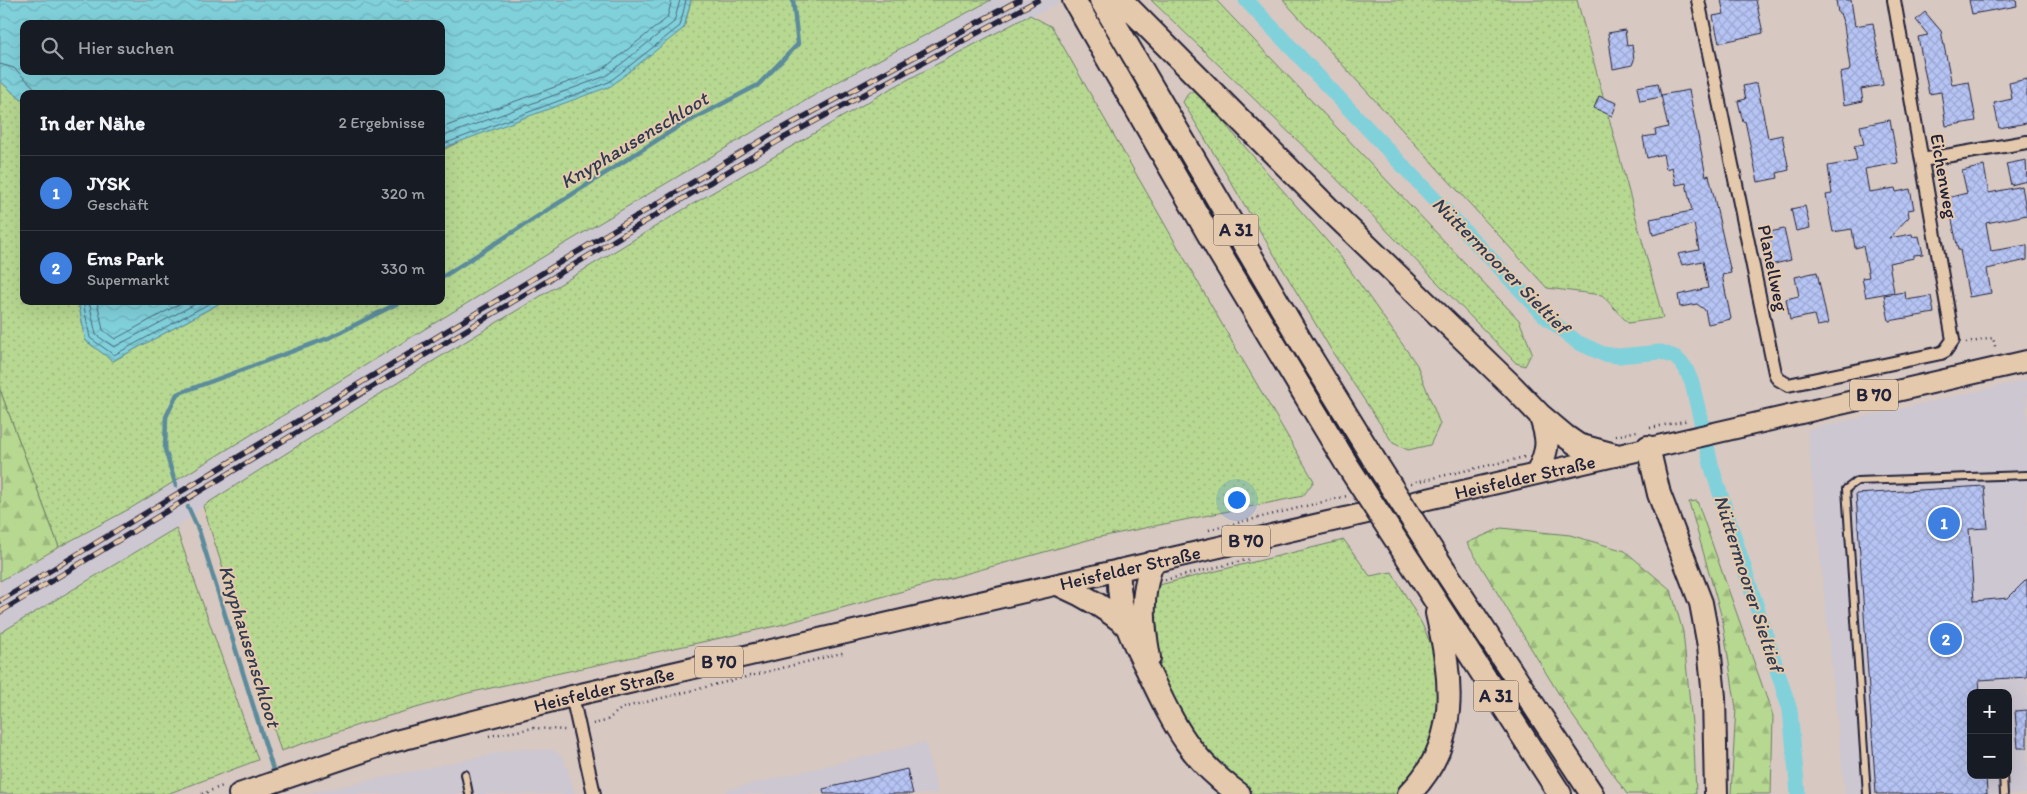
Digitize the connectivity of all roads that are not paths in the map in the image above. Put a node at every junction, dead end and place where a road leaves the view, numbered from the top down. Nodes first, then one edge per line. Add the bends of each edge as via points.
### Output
1 (1101, 0) edge
2 (1121, 0) edge
3 (1698, 0) edge
4 (1894, 0) edge
5 (1075, 1) edge
6 (2027, 142) edge
7 (1922, 160) junction
8 (1946, 349) joint
9 (2027, 361) edge
10 (1540, 415) junction
11 (1648, 447) junction
12 (1615, 455) junction
13 (1538, 472) junction
14 (2027, 474) edge
15 (1152, 564) junction
16 (1119, 571) junction
17 (1060, 585) junction
18 (1433, 598) junction
19 (1126, 625) junction
20 (1153, 682) junction
21 (572, 696) junction
22 (465, 774) dead end
23 (2003, 779) edge
24 (242, 793) edge
25 (470, 794) edge
26 (594, 794) edge
27 (1239, 794) edge
28 (1409, 794) edge
29 (1560, 794) edge
30 (1592, 794) edge
31 (1716, 794) edge
32 (1867, 794) edge
33 (2004, 794) edge

1 - 30 highway, A 31, bridge via 1373,458
2 - 10 highway
3 - 8 street, Planellweg via 1778,379 1793,384
4 - 7 street, Eichenweg
5 - 18 highway, A 31, bridge via 1217,249 1346,463
6 - 7 street
7 - 8 street, Eichenweg via 1954,335
9 - 11 main road, Heisfelder Straße / B 70
10 - 12 highway via 1578,444
10 - 13 highway via 1547,433 1548,452
11 - 12 main road, Heisfelder Straße / B 70
11 - 31 highway via 1659,494 1701,603 1714,697
12 - 13 main road, Heisfelder Straße / B 70
13 - 15 main road, Heisfelder Straße / B 70
14 - 32 lane via 1857,481 1846,489
15 - 16 main road, Heisfelder Straße / B 70
15 - 20 highway via 1144,585 1143,603
16 - 17 main road, Heisfelder Straße / B 70
16 - 19 highway via 1118,590
17 - 19 highway via 1088,598
17 - 21 main road, Heisfelder Straße / B 70
18 - 28 highway via 1445,660 1448,716 1445,737 1437,756 1426,776
18 - 29 highway, A 31
19 - 20 highway
20 - 27 highway via 1173,724 1193,752
21 - 24 main road, Heisfelder Straße / B 70 via 392,742
21 - 26 street
22 - 25 lane
23 - 33 lane

